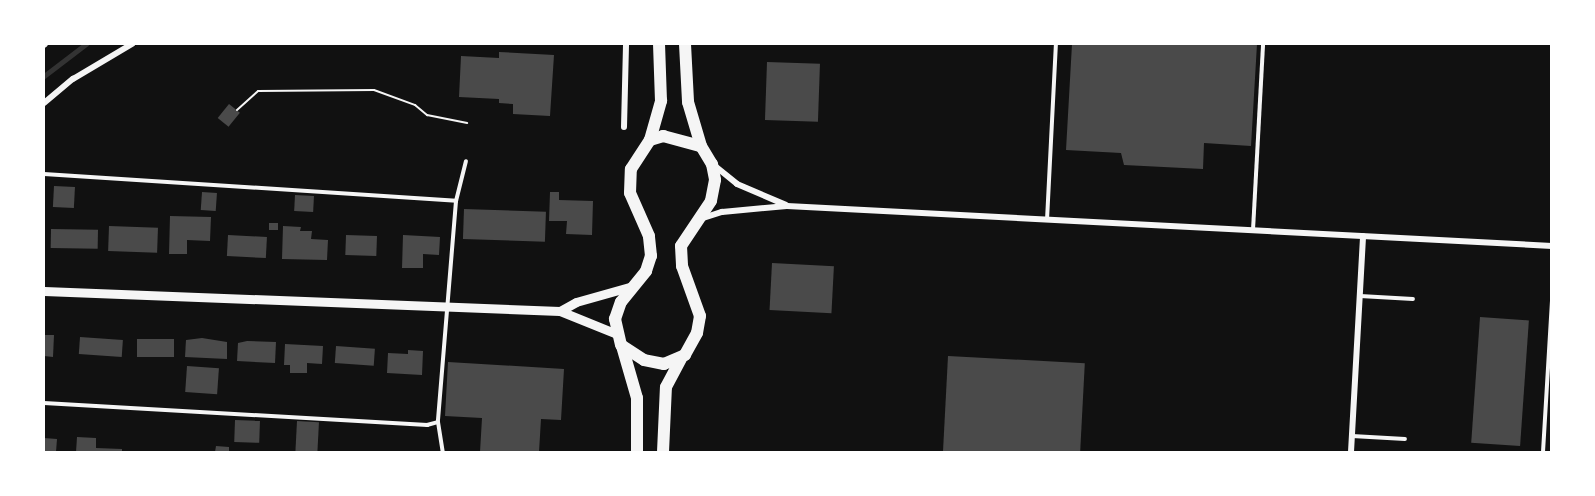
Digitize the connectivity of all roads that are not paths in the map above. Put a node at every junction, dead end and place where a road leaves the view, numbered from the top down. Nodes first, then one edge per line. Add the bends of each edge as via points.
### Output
1 (132, 44) edge
2 (626, 44) edge
3 (659, 44) edge
4 (685, 44) edge
5 (1056, 44) edge
6 (1263, 44) edge
7 (44, 104) edge
8 (624, 127) dead end
9 (650, 140) junction
10 (701, 146) junction
11 (466, 161) dead end
12 (712, 164) junction
13 (44, 174) edge
14 (456, 201) junction
15 (787, 206) junction
16 (698, 220) junction
17 (1047, 220) junction
18 (1253, 230) junction
19 (1363, 236) junction
20 (1551, 246) edge
21 (633, 286) junction
22 (44, 291) edge
23 (1359, 296) junction
24 (1413, 299) dead end
25 (1551, 302) edge
26 (449, 306) junction
27 (561, 311) junction
28 (619, 340) junction
29 (685, 355) junction
30 (44, 402) edge
31 (438, 422) junction
32 (1352, 436) junction
33 (1405, 438) dead end
34 (443, 453) edge
35 (637, 453) edge
36 (663, 453) edge
37 (1351, 453) edge
38 (1543, 453) edge

1 - 7 street via 73,79
2 - 8 street
3 - 9 main road via 662,101
4 - 10 main road via 688,102
5 - 17 lane
6 - 18 lane
9 - 10 main road via 676,137
9 - 21 main road via 631,169 628,181 651,247 649,266
10 - 12 main road
11 - 14 lane
12 - 15 street via 737,184
12 - 16 main road via 713,192
13 - 14 lane
14 - 26 lane
15 - 16 street via 722,212
15 - 17 street
16 - 29 main road via 681,246 682,266 700,316 698,333
17 - 18 street
18 - 19 street
19 - 20 street
19 - 23 street
21 - 27 street via 576,302
21 - 28 main road via 617,310
22 - 26 street
23 - 24 lane
23 - 32 street
25 - 38 lane
26 - 27 street
26 - 31 lane
27 - 28 street
28 - 29 main road via 656,363 674,362
28 - 35 main road via 637,398
29 - 36 main road via 666,387
30 - 31 lane via 427,425
31 - 34 lane
32 - 33 lane
32 - 37 street

